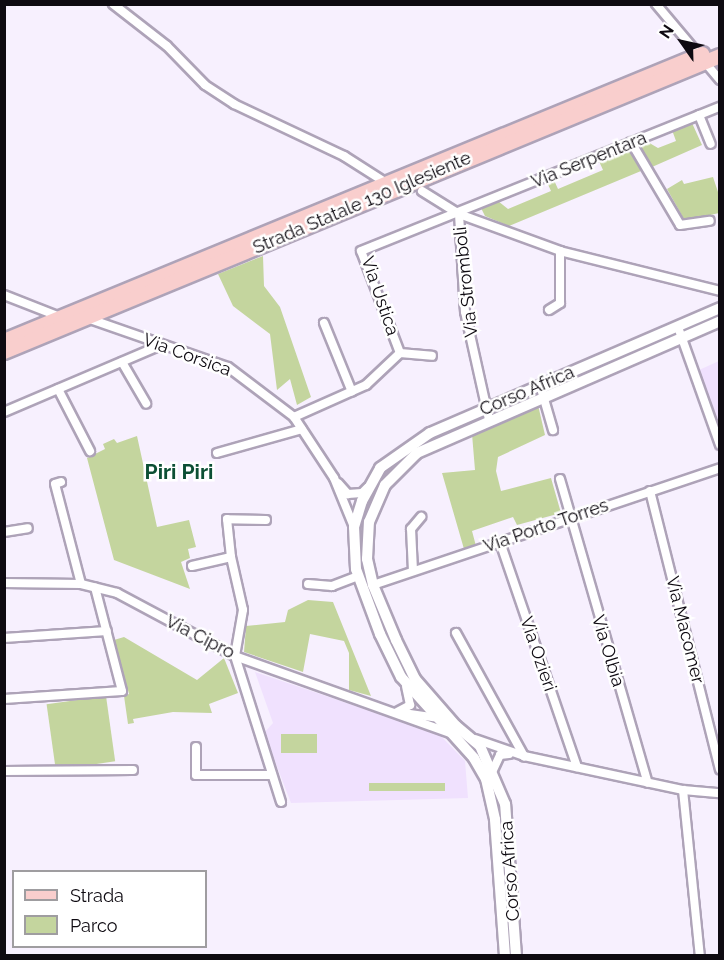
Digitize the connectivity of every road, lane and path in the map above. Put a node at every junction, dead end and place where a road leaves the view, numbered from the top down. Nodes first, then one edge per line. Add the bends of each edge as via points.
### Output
1 (113, 4) edge
2 (656, 4) edge
3 (720, 46) edge
4 (720, 56) edge
5 (700, 59) junction
6 (720, 80) edge
7 (720, 107) edge
8 (699, 116) junction
9 (631, 142) junction
10 (711, 144) dead end
11 (385, 182) junction
12 (422, 191) dead end
13 (459, 214) junction
14 (710, 221) dead end
15 (560, 250) junction
16 (720, 291) edge
17 (4, 295) edge
18 (720, 308) edge
19 (549, 310) dead end
20 (60, 317) junction
21 (87, 317) junction
22 (720, 321) edge
23 (324, 323) dead end
24 (680, 332) junction
25 (4, 341) edge
26 (159, 346) junction
27 (4, 352) edge
28 (400, 353) junction
29 (432, 356) dead end
30 (122, 362) junction
31 (58, 389) junction
32 (542, 390) junction
33 (352, 392) junction
34 (146, 404) dead end
35 (4, 412) edge
36 (487, 414) junction
37 (294, 417) junction
38 (302, 429) junction
39 (553, 430) dead end
40 (720, 445) edge
41 (90, 451) dead end
42 (217, 453) dead end
43 (720, 468) edge
44 (334, 478) junction
45 (560, 479) dead end
46 (61, 482) dead end
47 (367, 488) junction
48 (650, 491) junction
49 (348, 494) junction
50 (361, 506) junction
51 (421, 517) dead end
52 (568, 519) junction
53 (266, 520) dead end
54 (369, 522) junction
55 (354, 527) junction
56 (28, 528) dead end
57 (4, 532) edge
58 (500, 542) junction
59 (231, 557) junction
60 (192, 566) dead end
61 (413, 571) junction
62 (358, 576) junction
63 (4, 583) edge
64 (81, 584) junction
65 (308, 584) dead end
66 (373, 585) junction
67 (95, 586) junction
68 (107, 631) junction
69 (456, 633) dead end
70 (4, 638) edge
71 (235, 656) junction
72 (401, 677) junction
73 (4, 699) edge
74 (394, 712) junction
75 (432, 715) junction
76 (454, 733) junction
77 (471, 737) junction
78 (196, 747) dead end
79 (482, 750) junction
80 (509, 754) junction
81 (524, 756) junction
82 (478, 764) junction
83 (577, 767) junction
84 (720, 769) edge
85 (133, 770) dead end
86 (493, 770) junction
87 (4, 771) edge
88 (272, 775) junction
89 (648, 783) junction
90 (683, 790) junction
91 (720, 793) edge
92 (281, 802) dead end
93 (506, 956) edge
94 (516, 956) edge
95 (700, 956) edge

1 - 11 street via 167,45 205,85 234,104 344,156
2 - 5 street
3 - 5 main road, Strada Statale 130 Iglesiente
4 - 5 main road, Strada Statale 130 Iglesiente
5 - 6 street
5 - 11 main road, Strada Statale 130 Iglesiente
5 - 21 main road, Strada Statale 130 Iglesiente
7 - 8 street, Via Serpentara
8 - 9 street, Via Serpentara
8 - 10 street
9 - 13 street, Via Serpentara
9 - 14 street via 680,225
11 - 20 main road, Strada Statale 130 Iglesiente
12 - 13 street
13 - 15 street
13 - 28 street, Via Ustica via 362,251
13 - 36 street, Via Stromboli via 465,312
15 - 16 street
15 - 19 street via 560,303
17 - 20 street
18 - 24 street, Corso Africa
20 - 25 main road, Strada Statale 130 Iglesiente
21 - 26 street, Via Corsica
21 - 27 main road, Strada Statale 130 Iglesiente
22 - 24 street, Corso Africa
23 - 33 street
24 - 32 street, Corso Africa
24 - 40 street
26 - 30 street
26 - 37 street, Via Corsica via 228,367
28 - 29 street
28 - 33 street, Via Ustica via 366,386
30 - 31 street
30 - 34 street
31 - 35 street
31 - 41 street
32 - 36 street, Corso Africa
32 - 39 street
33 - 37 street, Via Ustica
36 - 47 street, Corso Africa via 413,443 380,468
36 - 54 street, Corso Africa via 417,453 399,468 382,490
37 - 38 street, Via Corsica
38 - 42 street
38 - 44 street, Via Corsica
43 - 48 street, Via Porto Torres
44 - 49 street
44 - 55 street, Via Corsica
45 - 52 street, Via Olbia
46 - 64 street via 55,484
47 - 49 street via 362,493
47 - 50 street, Corso Africa
48 - 52 street, Via Porto Torres
48 - 84 street, Via Macomer
49 - 50 street
50 - 54 street, Corso Africa
50 - 55 street, Corso Africa
51 - 61 street via 411,529
52 - 58 street, Via Porto Torres
52 - 89 street, Via Olbia
53 - 59 street via 227,519
54 - 66 street, Corso Africa via 367,559
55 - 62 street, Corso Africa
56 - 57 street
58 - 61 street, Via Porto Torres
58 - 83 street, Via Ozieri
59 - 60 street
59 - 71 street via 243,610
61 - 66 street, Via Porto Torres
62 - 65 street via 332,586
62 - 72 street, Corso Africa
63 - 64 street, Via Cipro
64 - 67 street, Via Cipro
66 - 76 street, Corso Africa via 415,679
67 - 68 street
67 - 71 street, Via Cipro via 117,593
68 - 70 street
68 - 73 street via 122,691
69 - 81 street
71 - 74 street, Via Cipro
71 - 88 street
72 - 74 street via 411,698 410,705
72 - 75 street, Corso Africa
74 - 75 street, Via Cipro
74 - 76 street, Via Cipro
75 - 76 street, Corso Africa
76 - 77 street, Corso Africa
76 - 79 street, Via Cipro
76 - 82 street, Corso Africa
77 - 79 street, Corso Africa
77 - 81 street
78 - 88 street via 195,775
79 - 80 street, Via Cipro
79 - 82 street
79 - 86 street, Corso Africa
80 - 81 street, Via Cipro
80 - 86 street via 500,755
81 - 83 street
82 - 93 street, Corso Africa via 492,800
83 - 89 street
85 - 87 street
86 - 94 street, Corso Africa via 505,804
88 - 92 street
89 - 90 street
90 - 91 street
90 - 95 street

